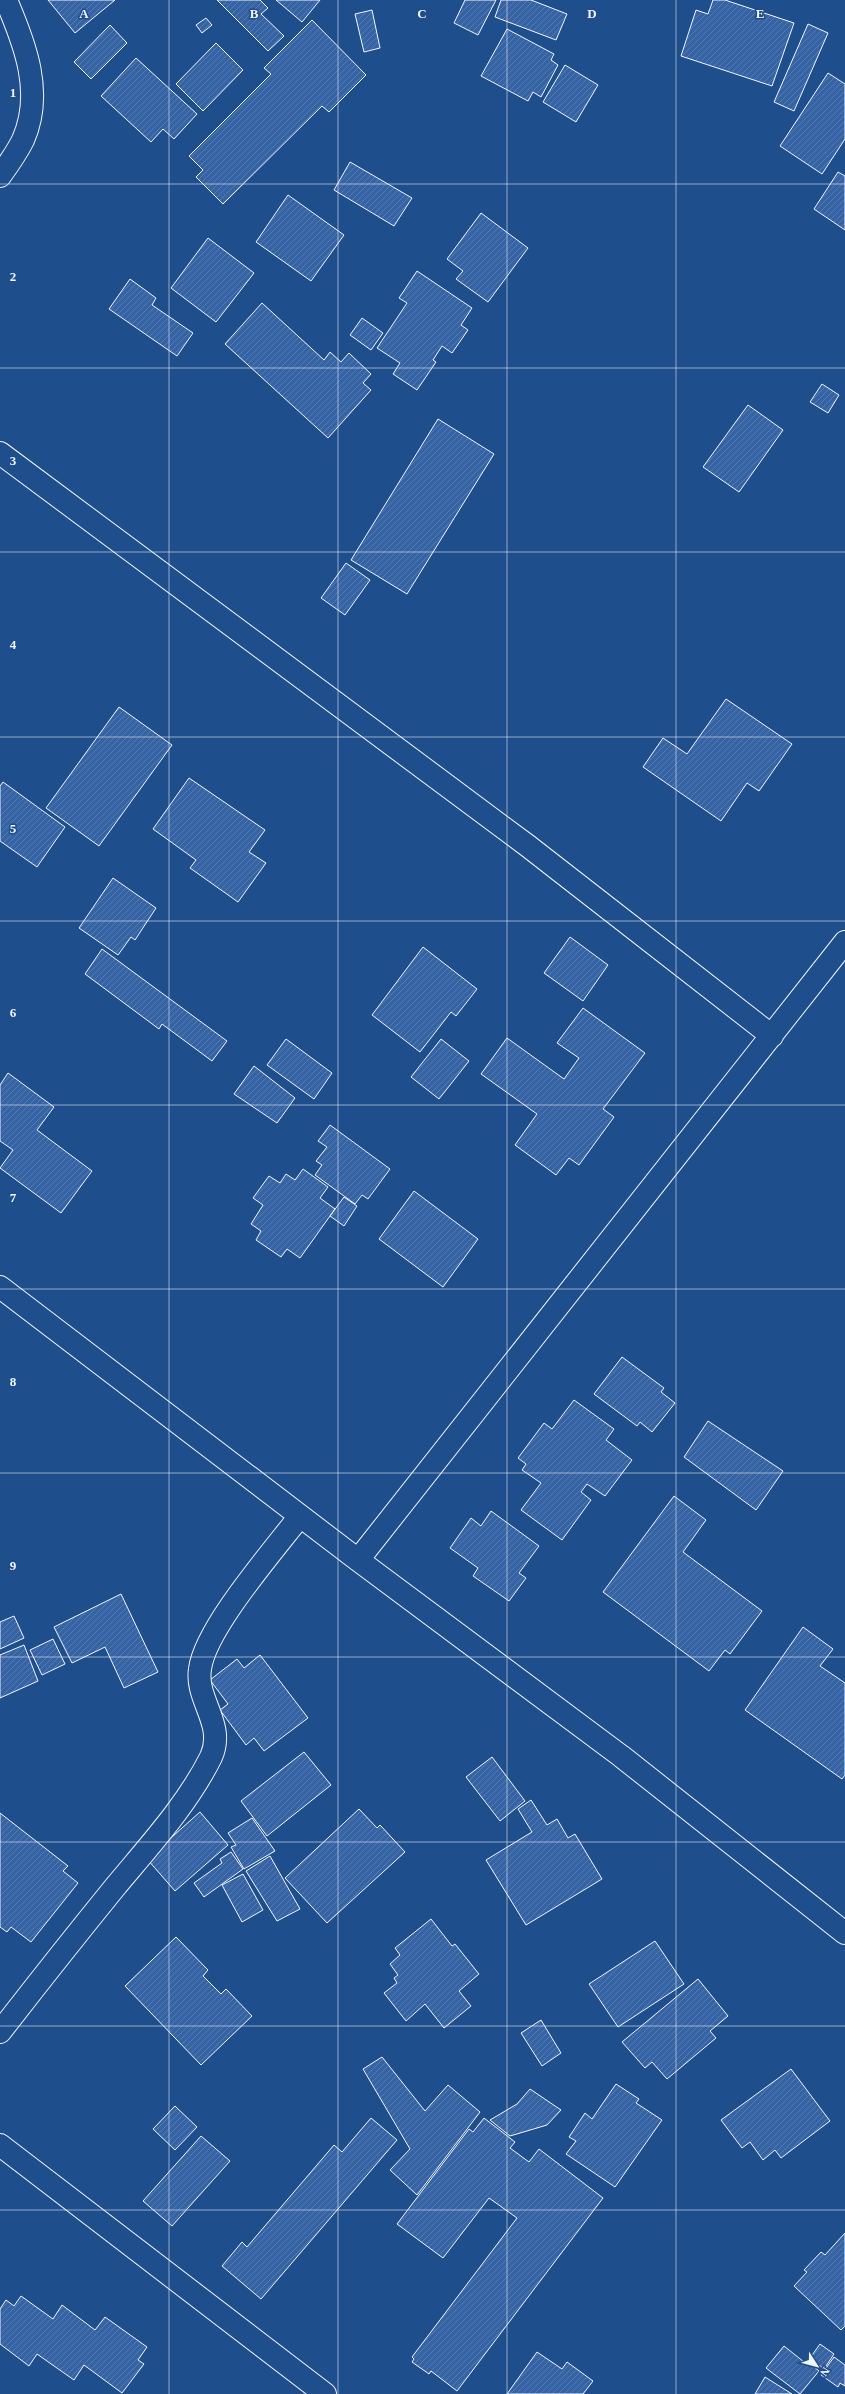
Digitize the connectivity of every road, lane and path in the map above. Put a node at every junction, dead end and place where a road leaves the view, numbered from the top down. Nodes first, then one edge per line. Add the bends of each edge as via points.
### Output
1 (6, 0) edge
2 (0, 176) edge
3 (0, 453) edge
4 (845, 942) edge
5 (772, 1036) junction
6 (0, 1287) edge
7 (300, 1516) junction
8 (358, 1560) junction
9 (845, 1933) edge
10 (0, 2032) edge
11 (0, 2145) edge
12 (325, 2394) edge

1 - 2 street via 29,61 33,90 32,115 23,140
3 - 5 street via 528,846
4 - 5 street
5 - 8 street
6 - 7 street
7 - 8 street
7 - 10 street via 255,1574 206,1646 199,1671 216,1735 212,1755 197,1783 168,1823
8 - 9 street via 621,1756
11 - 12 street

